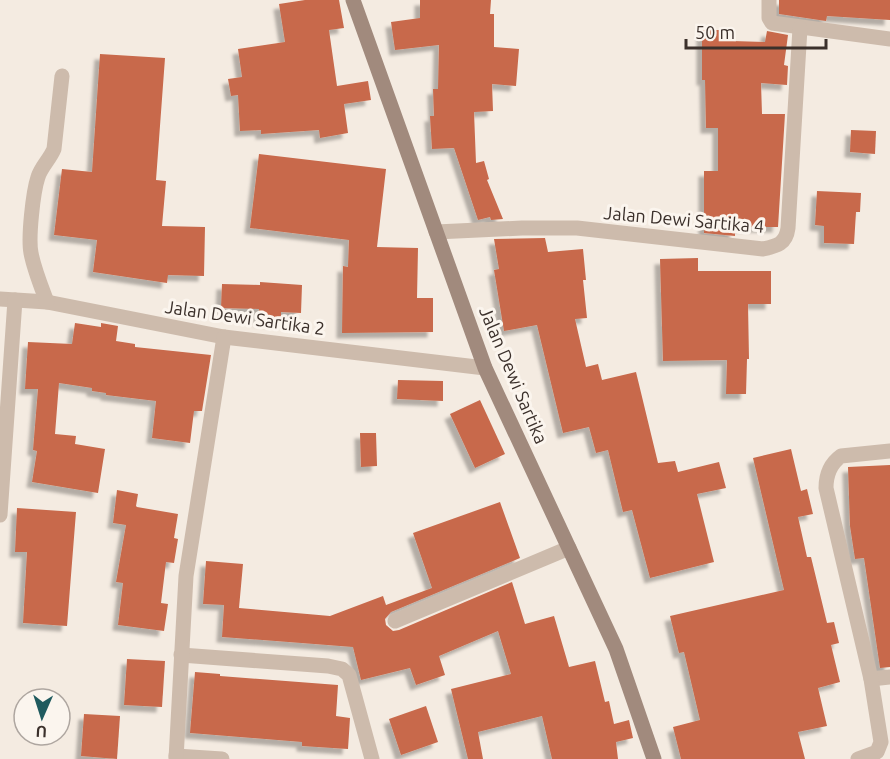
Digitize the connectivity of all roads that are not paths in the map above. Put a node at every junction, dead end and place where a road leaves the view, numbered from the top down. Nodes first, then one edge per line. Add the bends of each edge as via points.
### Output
1 (353, 0) edge
2 (769, 0) edge
3 (800, 28) junction
4 (890, 39) edge
5 (62, 76) dead end
6 (436, 232) junction
7 (8, 299) edge
8 (47, 302) junction
9 (224, 337) junction
10 (485, 368) junction
11 (890, 452) edge
12 (0, 515) edge
13 (569, 548) junction
14 (395, 621) dead end
15 (181, 655) junction
16 (890, 677) edge
17 (870, 679) junction
18 (176, 757) edge
19 (222, 759) edge
20 (372, 759) edge
21 (654, 759) edge
22 (858, 759) edge

1 - 6 main road, Jalan Dewi Sartika
2 - 3 street via 770,21
3 - 4 street
3 - 6 street, Jalan Dewi Sartika 4 via 788,228 787,237 779,245 763,249 577,228
5 - 8 street via 54,148 38,176 30,240
6 - 10 main road, Jalan Dewi Sartika
7 - 8 street, Jalan Dewi Sartika 2
7 - 12 street
8 - 9 street, Jalan Dewi Sartika 2
9 - 10 street, Jalan Dewi Sartika 2
9 - 15 street via 189,551
10 - 13 main road, Jalan Dewi Sartika
11 - 17 street via 841,456 829,470 826,481
13 - 14 street
13 - 21 main road, Jalan Dewi Sartika via 623,666
15 - 18 street
15 - 20 street via 342,669 349,675
16 - 17 street
17 - 22 street via 880,746 872,755
18 - 19 street

